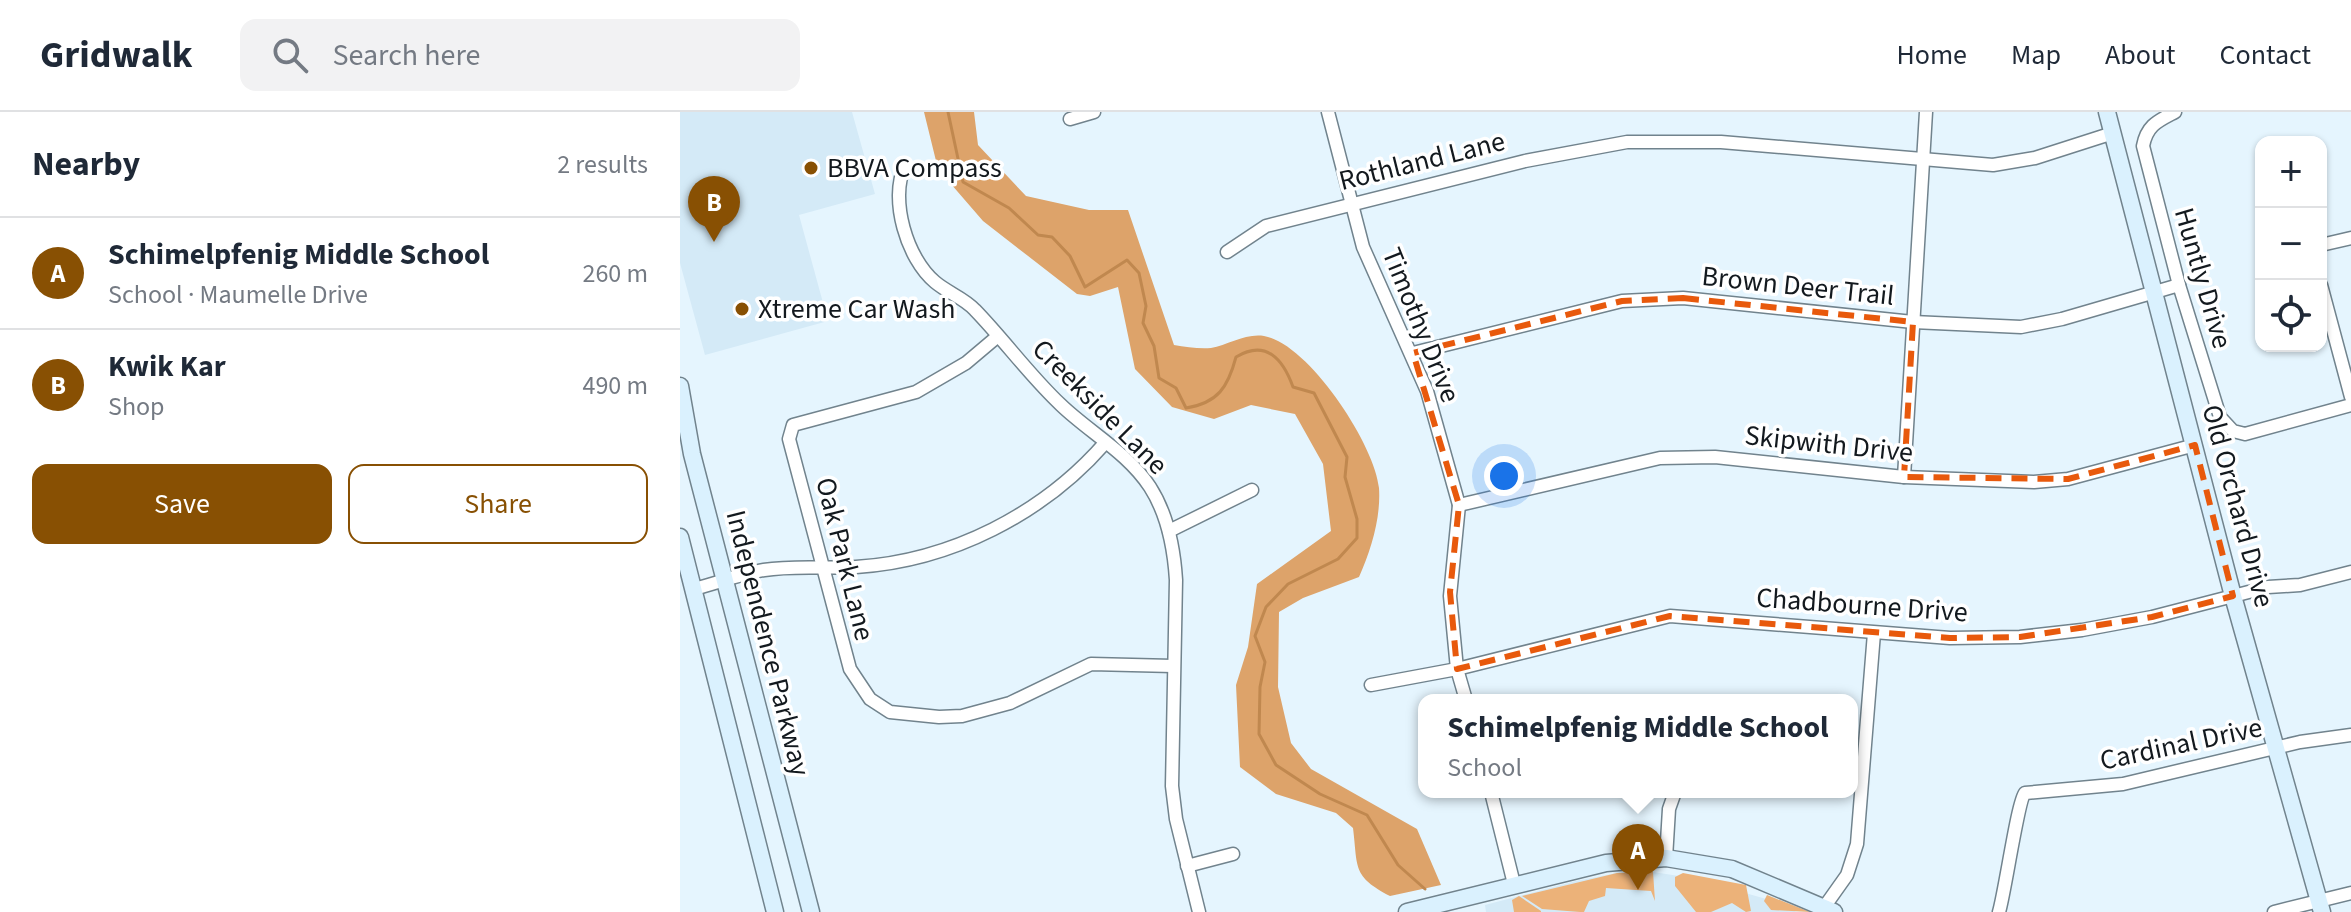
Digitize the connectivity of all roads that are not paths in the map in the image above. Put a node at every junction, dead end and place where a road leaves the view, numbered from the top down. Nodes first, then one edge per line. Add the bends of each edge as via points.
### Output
1 (1094, 112) edge
2 (1328, 112) edge
3 (1926, 112) edge
4 (2107, 112) edge
5 (2175, 112) edge
6 (1070, 119) dead end
7 (2113, 133) junction
8 (1923, 161) junction
9 (905, 166) dead end
10 (1351, 203) junction
11 (2351, 238) edge
12 (2327, 244) edge
13 (1227, 252) dead end
14 (2179, 285) junction
15 (2155, 294) junction
16 (2327, 307) edge
17 (1913, 322) junction
18 (998, 336) junction
19 (1413, 353) junction
20 (680, 386) edge
21 (2351, 397) edge
22 (2351, 405) edge
23 (1105, 443) junction
24 (2195, 445) junction
25 (1904, 477) junction
26 (1252, 490) dead end
27 (1459, 505) junction
28 (1169, 531) junction
29 (680, 537) edge
30 (822, 566) junction
31 (2351, 572) edge
32 (726, 580) junction
33 (694, 589) junction
34 (2233, 596) junction
35 (1874, 633) junction
36 (1173, 666) junction
37 (1457, 669) junction
38 (1371, 685) dead end
39 (1464, 694) edge
40 (2351, 735) edge
41 (2276, 748) junction
42 (1492, 798) edge
43 (1673, 798) edge
44 (1233, 854) dead end
45 (1666, 858) junction
46 (1187, 866) junction
47 (1514, 884) junction
48 (2351, 893) edge
49 (2320, 906) edge
50 (1830, 909) edge
51 (775, 912) edge
52 (811, 912) edge
53 (1199, 912) edge
54 (1407, 912) edge
55 (1999, 912) edge
56 (2274, 912) edge

1 - 6 street
2 - 10 street, Timothy Drive
3 - 8 street
4 - 7 street, Old Orchard Drive
5 - 14 street, Huntly Drive via 2153,124 2143,146
7 - 8 street, Rothland Lane via 2017,162
7 - 15 street, Old Orchard Drive
8 - 10 street, Rothland Lane via 1721,142 1627,142
8 - 17 street
9 - 18 street, Creekside Lane via 898,198 915,256 935,282 974,308
10 - 13 street, Rothland Lane via 1266,226
10 - 19 street, Timothy Drive via 1370,267
11 - 12 street
14 - 15 street, Brown Deer Trail
14 - 22 street, Huntly Drive via 2220,417 2233,431 2255,433
15 - 17 street, Brown Deer Trail via 2030,326
15 - 24 street, Old Orchard Drive
16 - 21 street
17 - 19 street, Brown Deer Trail via 1683,298 1622,301
17 - 25 street
18 - 23 street, Creekside Lane via 1061,406
18 - 30 street, Oak Park Lane via 966,363 916,392 793,425 789,439
19 - 27 street, Timothy Drive
20 - 32 street, Independence Parkway via 692,454
23 - 28 street, Creekside Lane via 1150,488
23 - 30 street via 1054,494 962,542 891,562
24 - 25 street, Skipwith Drive via 2068,479
24 - 34 street, Old Orchard Drive
25 - 27 street, Skipwith Drive via 1715,457 1660,458
26 - 28 street
27 - 37 street, Timothy Drive via 1450,592
28 - 36 street, Creekside Lane via 1176,580
29 - 33 street, Independence Parkway
30 - 32 street via 766,570
30 - 36 street, Oak Park Lane via 850,669 870,699 890,712 962,716 1010,703 1091,664
31 - 34 street, Chadbourne Drive
32 - 33 street
32 - 52 street, Independence Parkway
33 - 51 street, Independence Parkway
34 - 35 street, Chadbourne Drive via 2082,630 1964,638
34 - 41 street, Old Orchard Drive
35 - 37 street, Chadbourne Drive via 1670,616
35 - 50 street via 1857,844
36 - 46 street, Creekside Lane via 1172,786
37 - 38 street, Chadbourne Drive
37 - 39 street, Timothy Drive
40 - 41 street, Cardinal Drive
41 - 49 street, Old Orchard Drive
41 - 55 street, Cardinal Drive via 2123,784 2022,796
42 - 47 street
43 - 45 street
44 - 46 street
45 - 47 street via 1606,863
45 - 50 street via 1732,869
46 - 53 street, Creekside Lane
47 - 54 street
48 - 49 street
49 - 56 street

